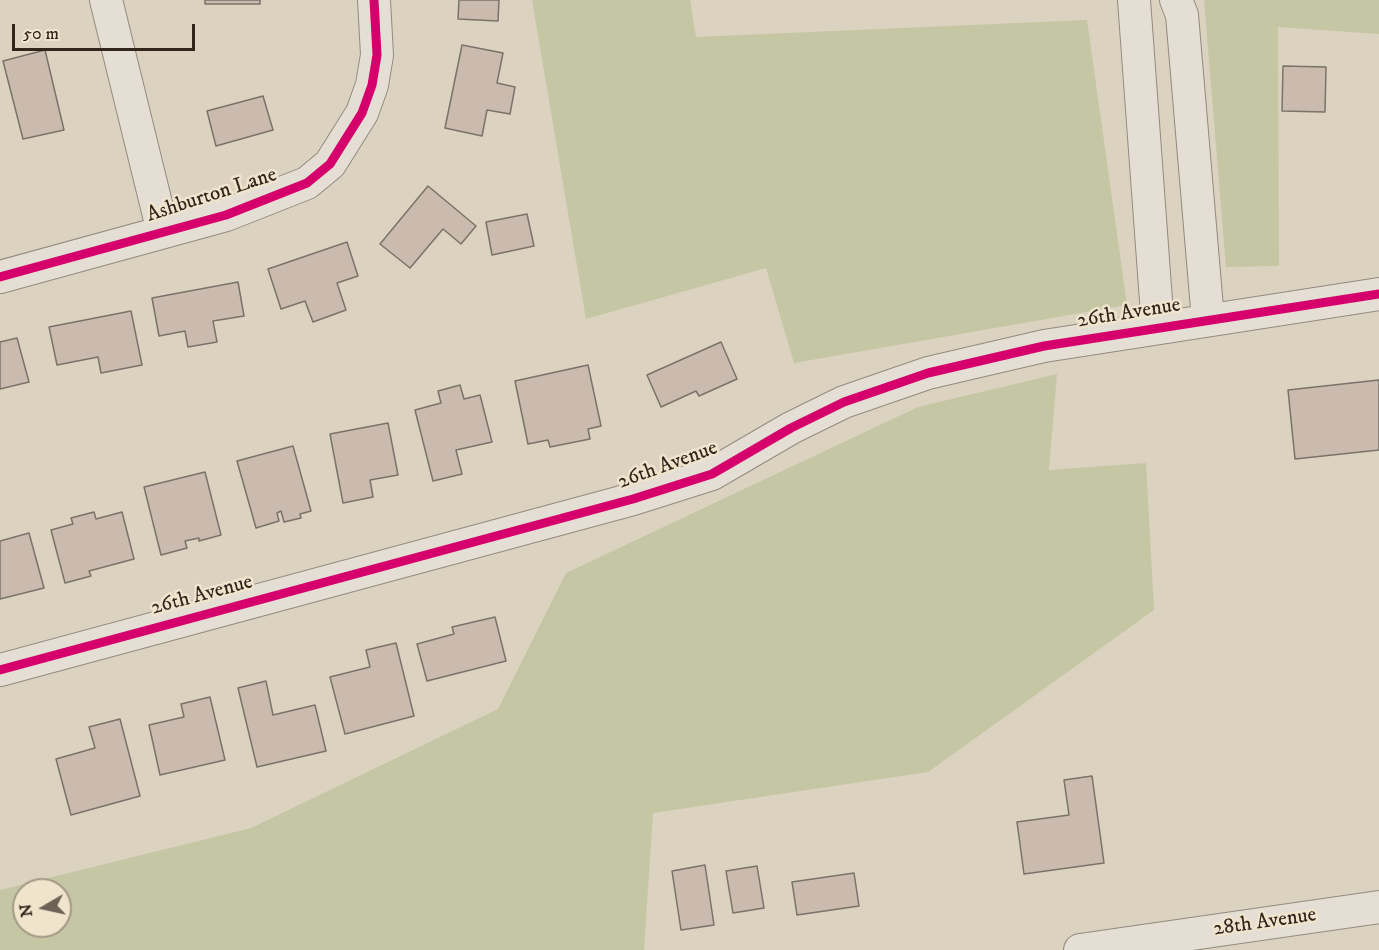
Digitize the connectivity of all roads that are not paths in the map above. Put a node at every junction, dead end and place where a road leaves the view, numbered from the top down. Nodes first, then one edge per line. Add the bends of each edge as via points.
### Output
1 (106, 0) edge
2 (374, 0) edge
3 (1134, 0) edge
4 (1176, 0) edge
5 (164, 232) junction
6 (0, 277) edge
7 (1379, 294) edge
8 (1208, 320) junction
9 (1158, 328) junction
10 (0, 670) edge
11 (1379, 907) edge
12 (1080, 950) edge

1 - 5 street
2 - 5 street, Ashburton Lane via 377,55 372,85 362,113 330,164 307,183 281,195
3 - 9 street
4 - 8 street via 1182,15
5 - 6 street, Ashburton Lane
7 - 8 street, 26th Avenue
8 - 9 street, 26th Avenue
9 - 10 street, 26th Avenue via 1044,346 900,381 791,428 712,474 633,499
11 - 12 street, 28th Avenue

